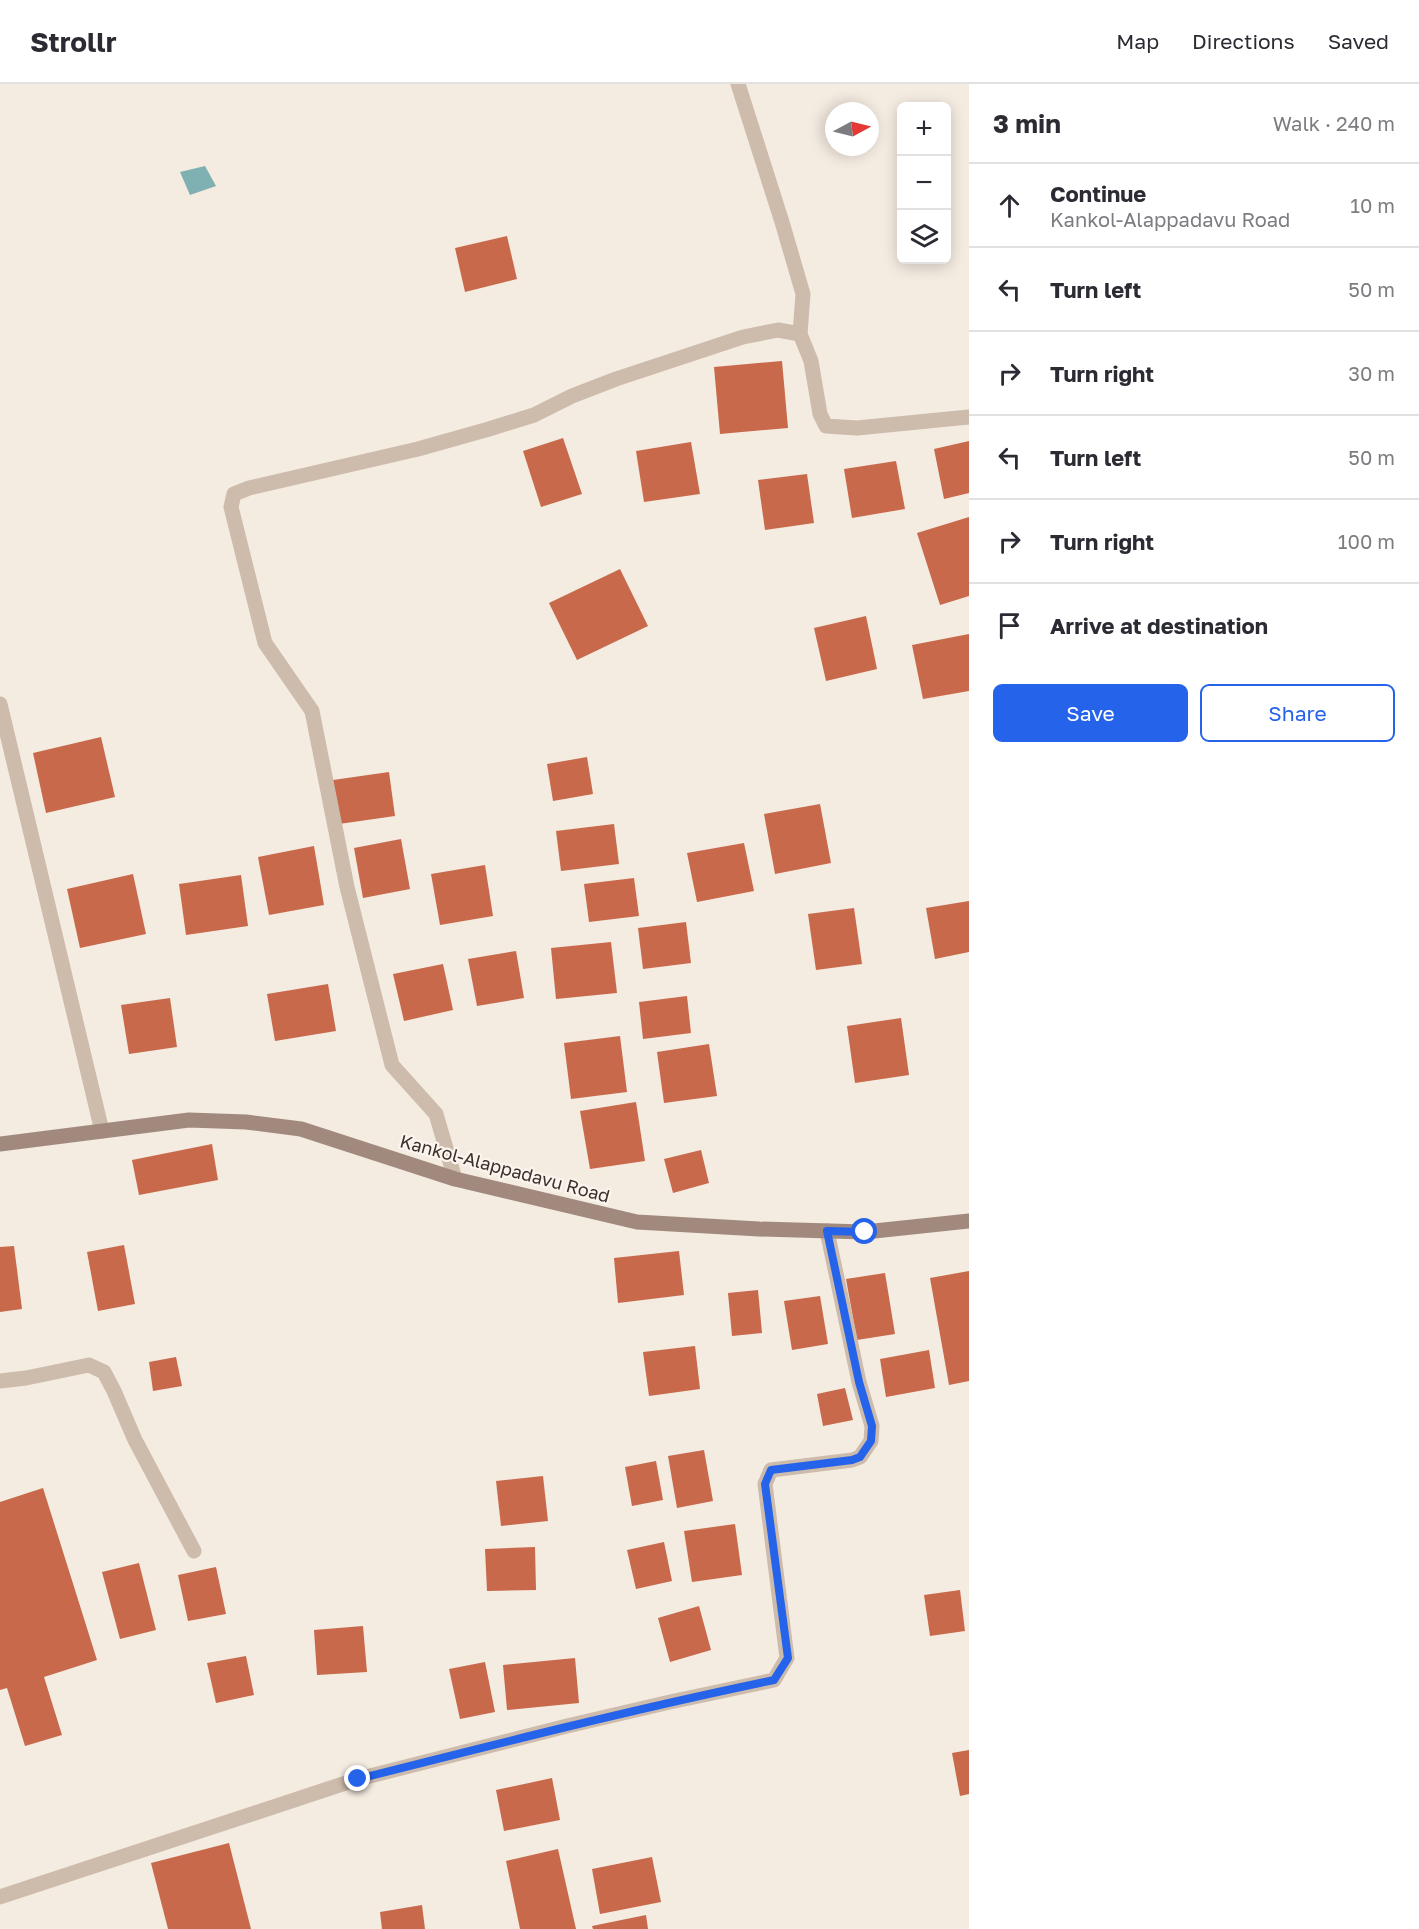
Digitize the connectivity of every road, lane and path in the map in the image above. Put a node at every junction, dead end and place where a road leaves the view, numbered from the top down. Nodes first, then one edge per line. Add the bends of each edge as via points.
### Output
1 (738, 84) edge
2 (800, 334) junction
3 (969, 417) edge
4 (0, 704) edge
5 (102, 1131) junction
6 (0, 1144) edge
7 (455, 1179) junction
8 (969, 1221) edge
9 (827, 1231) junction
10 (0, 1381) edge
11 (194, 1551) dead end
12 (0, 1897) edge

1 - 2 street via 803,294
2 - 3 street via 811,361 820,414 826,426 857,428
2 - 7 street via 778,330 743,337 616,379 534,415 489,429 234,494 231,507 265,643 312,711 347,887 392,1065 436,1114
4 - 5 street
5 - 6 main road, Kankol-Alappadavu Road
5 - 7 main road, Kankol-Alappadavu Road via 189,1120 301,1129
7 - 9 main road, Kankol-Alappadavu Road via 637,1222
8 - 9 main road, Kankol-Alappadavu Road via 865,1232
9 - 12 street via 872,1426 871,1441 860,1457 852,1460 771,1470 765,1484 788,1658 774,1680 567,1726 358,1779
10 - 11 street via 89,1365 104,1372

